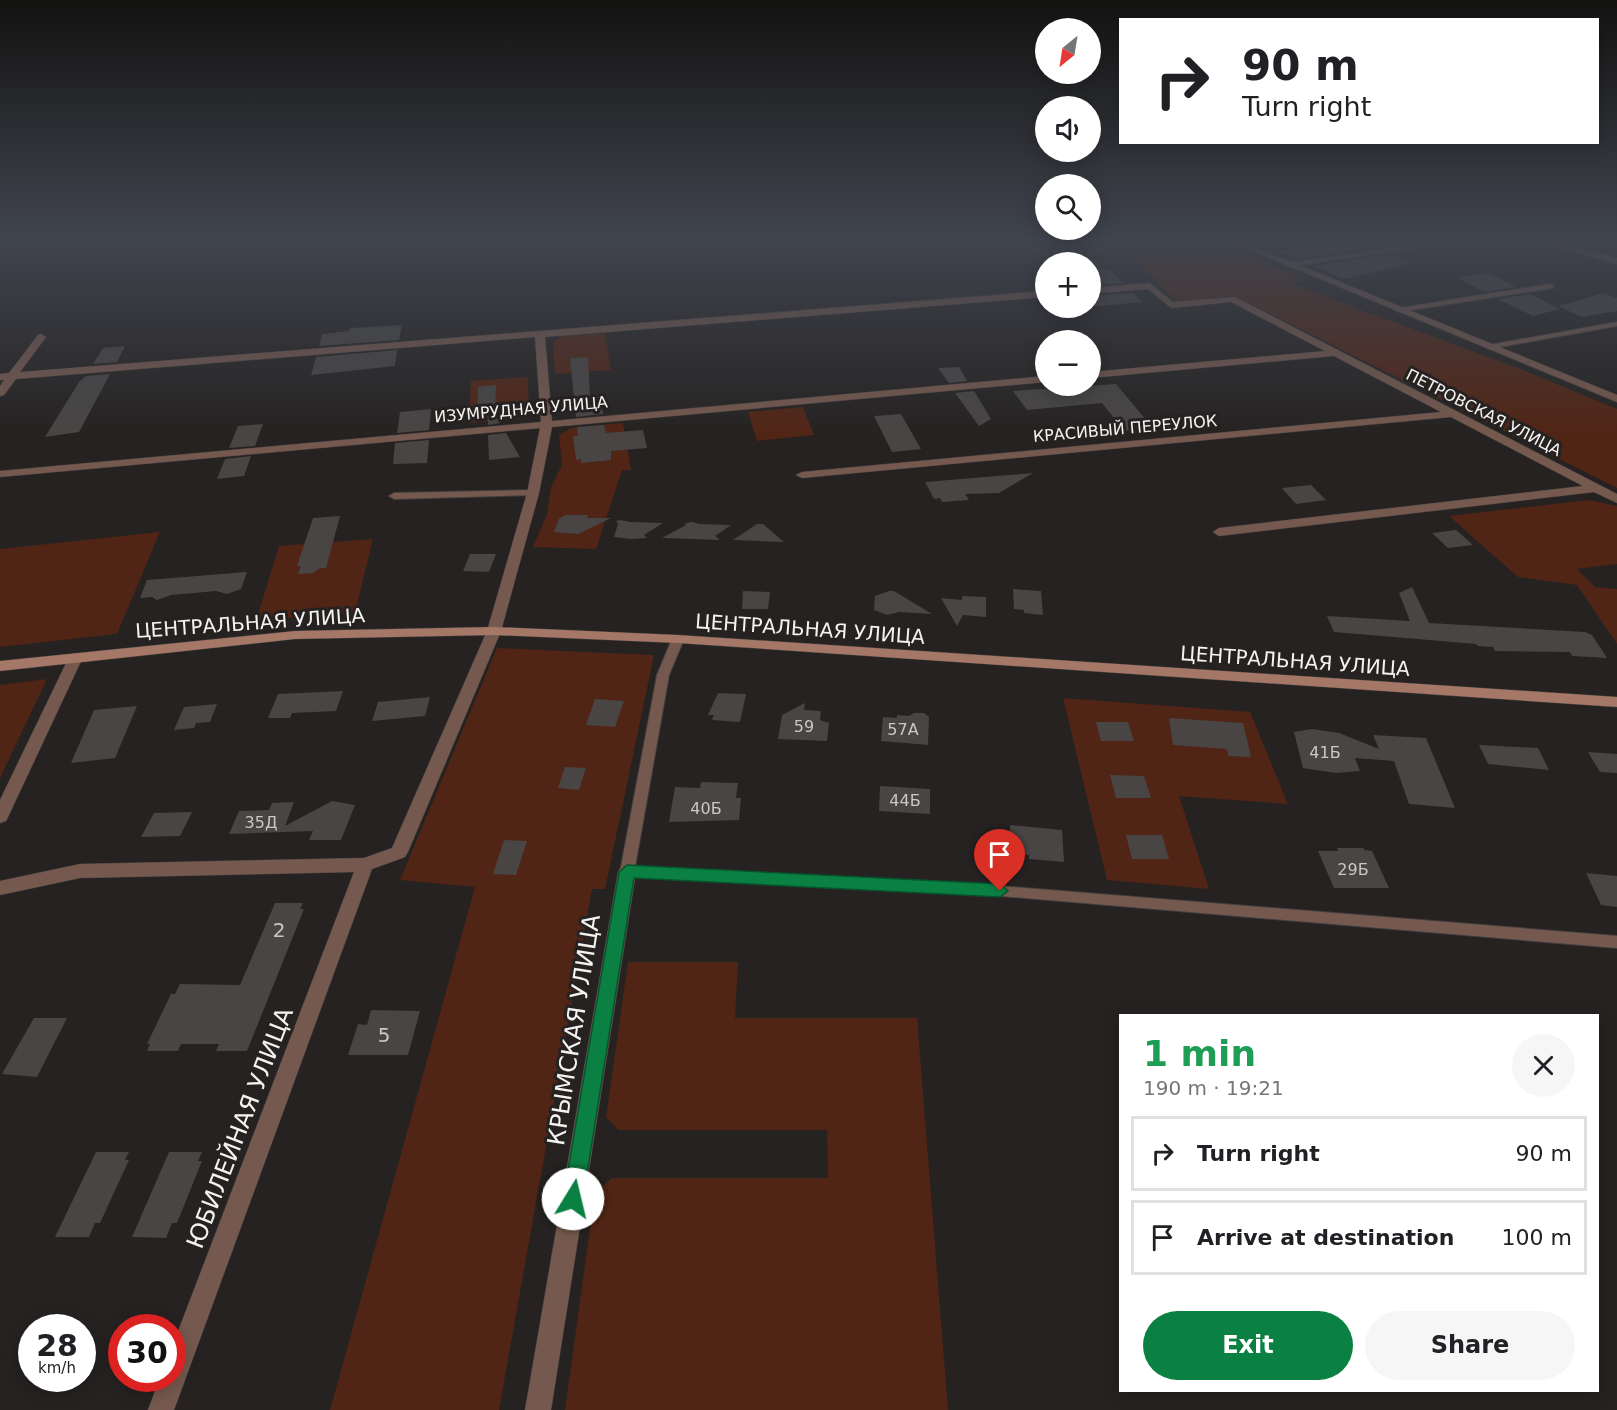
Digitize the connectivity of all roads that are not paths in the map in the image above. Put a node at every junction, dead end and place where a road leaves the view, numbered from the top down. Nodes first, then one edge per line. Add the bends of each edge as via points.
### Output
1 (922, 304) edge
2 (1241, 304) edge
3 (1384, 304) edge
4 (1438, 304) edge
5 (1399, 310) junction
6 (1617, 324) edge
7 (540, 334) junction
8 (41, 337) dead end
9 (1489, 347) junction
10 (1335, 353) junction
11 (1101, 374) edge
12 (13, 376) junction
13 (0, 377) edge
14 (1035, 380) edge
15 (0, 393) edge
16 (1617, 399) edge
17 (1452, 414) junction
18 (547, 423) junction
19 (0, 474) edge
20 (802, 475) dead end
21 (1595, 488) junction
22 (533, 493) junction
23 (394, 496) dead end
24 (1617, 499) edge
25 (1219, 532) dead end
26 (494, 631) junction
27 (678, 639) junction
28 (76, 657) junction
29 (0, 666) edge
30 (1617, 702) edge
31 (0, 817) edge
32 (365, 865) junction
33 (627, 872) junction
34 (0, 888) edge
35 (1617, 942) edge
36 (161, 1410) edge
37 (538, 1410) edge

1 - 7 street
2 - 10 street, ПЕТРОВСКАЯ УЛИЦА
3 - 5 street
4 - 5 lane
5 - 9 street
6 - 9 lane
7 - 12 street
7 - 18 street
8 - 12 street
9 - 16 street
10 - 11 street
10 - 17 street, ПЕТРОВСКАЯ УЛИЦА
12 - 13 street
12 - 15 street
14 - 18 street, ИЗУМРУДНАЯ УЛИЦА
17 - 20 street, КРАСИВЫЙ ПЕРЕУЛОК
17 - 21 street, ПЕТРОВСКАЯ УЛИЦА
18 - 19 street, ИЗУМРУДНАЯ УЛИЦА
18 - 22 street
21 - 24 street, ПЕТРОВСКАЯ УЛИЦА
21 - 25 street
22 - 23 lane
22 - 26 street
26 - 27 main road, ЦЕНТРАЛЬНАЯ УЛИЦА
26 - 28 main road, ЦЕНТРАЛЬНАЯ УЛИЦА via 295,635
26 - 32 street via 399,852
27 - 30 main road, ЦЕНТРАЛЬНАЯ УЛИЦА
27 - 33 lane via 663,675
28 - 29 main road, ЦЕНТРАЛЬНАЯ УЛИЦА
28 - 31 street
32 - 34 street via 80,871
32 - 36 street, ЮБИЛЕЙНАЯ УЛИЦА
33 - 35 lane via 976,889
33 - 37 street, КРЫМСКАЯ УЛИЦА

